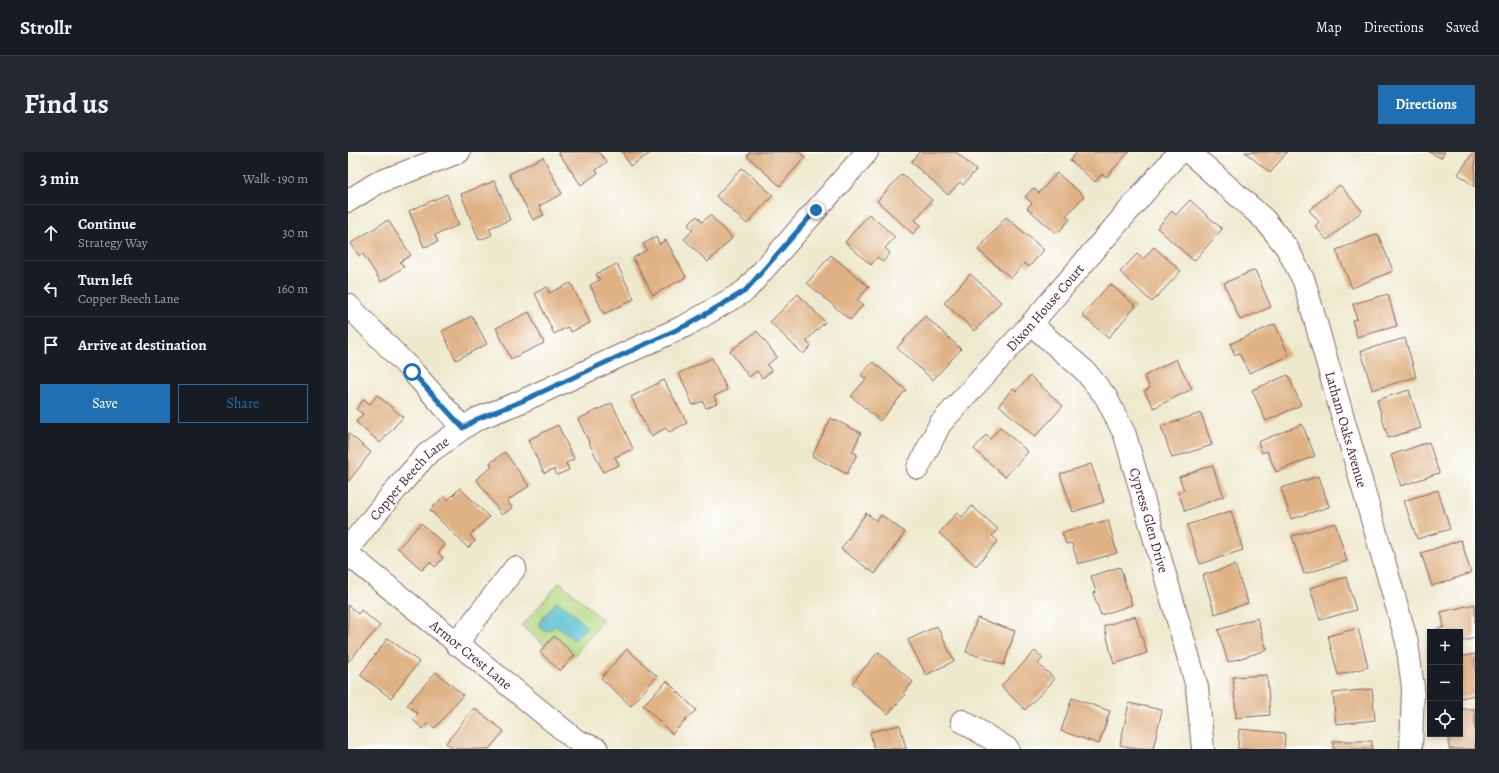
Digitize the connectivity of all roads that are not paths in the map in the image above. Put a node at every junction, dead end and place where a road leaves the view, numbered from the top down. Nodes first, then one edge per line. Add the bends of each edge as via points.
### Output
1 (459, 152) edge
2 (867, 152) edge
3 (1179, 152) edge
4 (1189, 152) edge
5 (348, 201) edge
6 (348, 305) edge
7 (1031, 324) junction
8 (463, 428) junction
9 (918, 468) dead end
10 (348, 548) edge
11 (348, 554) edge
12 (515, 568) dead end
13 (456, 644) junction
14 (962, 721) dead end
15 (597, 749) edge
16 (1008, 749) edge
17 (1203, 749) edge
18 (1411, 749) edge

1 - 5 street via 377,183
2 - 8 street, Copper Beech Lane via 745,291 687,325 520,402 477,419
3 - 7 street, Dixon House Court
4 - 18 street, Latham Oaks Avenue via 1264,220 1287,248 1304,281 1406,642 1413,688
6 - 8 street
7 - 9 street, Dixon House Court via 940,424
7 - 17 street, Cypress Glen Drive via 1085,371 1106,397 1125,435 1197,687
8 - 10 street, Copper Beech Lane via 427,454
11 - 13 street, Armor Crest Lane
12 - 13 street
13 - 15 street, Armor Crest Lane via 577,741
14 - 16 street

